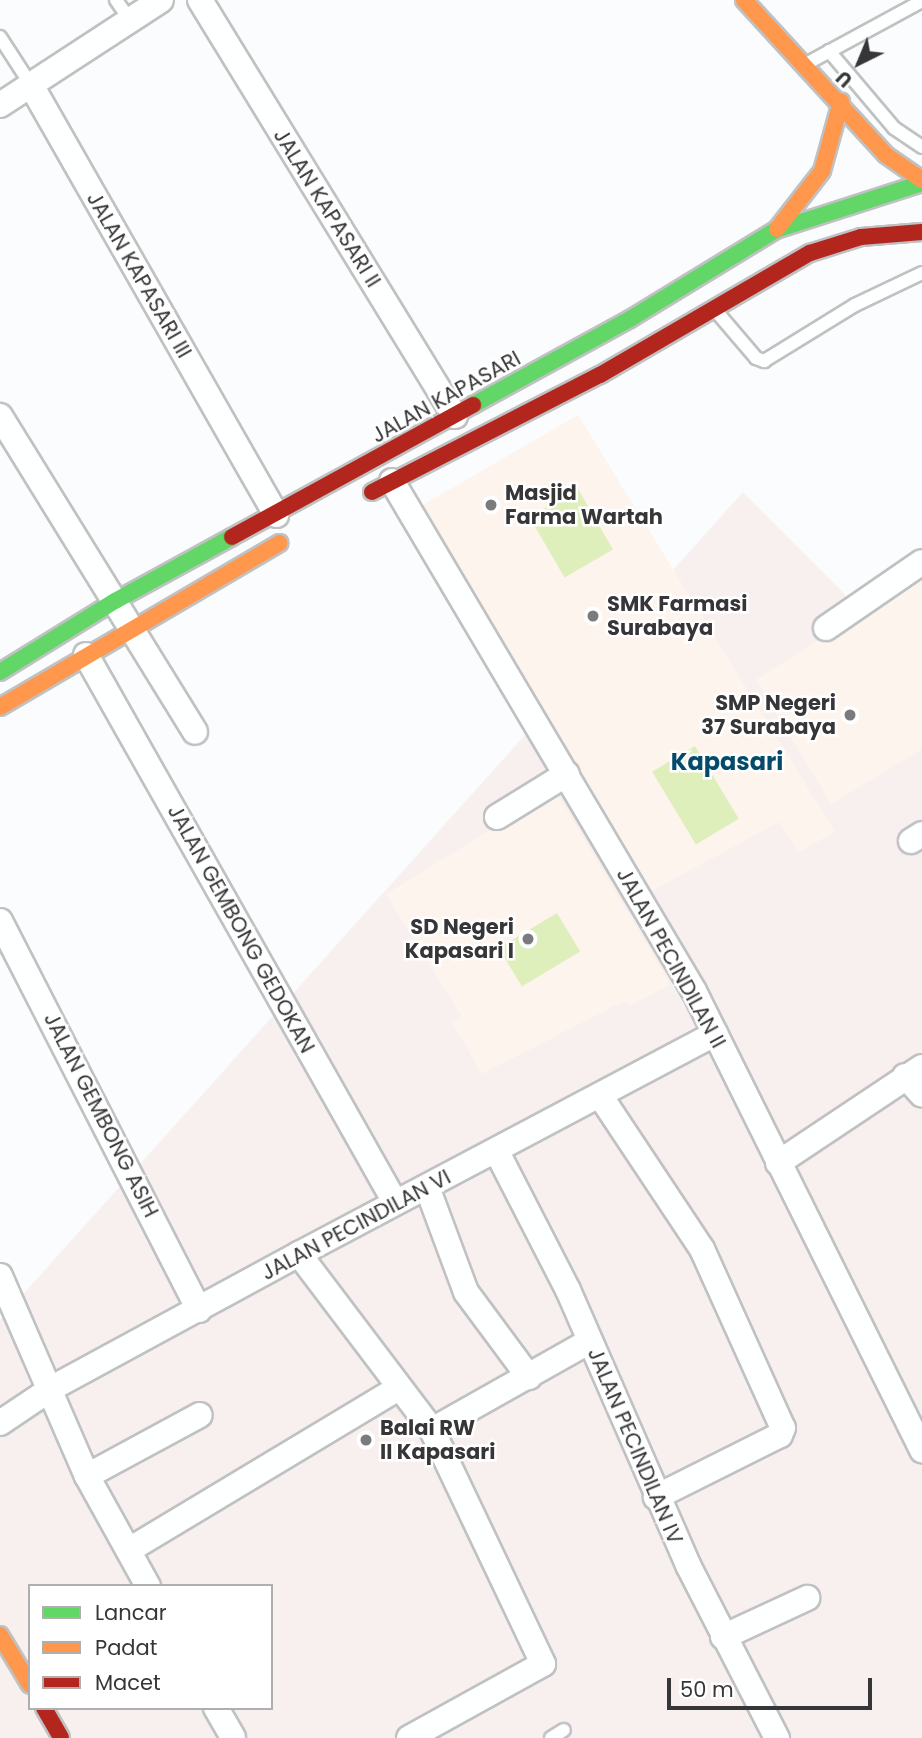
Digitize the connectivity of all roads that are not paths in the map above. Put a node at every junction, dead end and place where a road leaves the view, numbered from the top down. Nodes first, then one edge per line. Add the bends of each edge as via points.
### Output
1 (116, 0) edge
2 (161, 0) edge
3 (200, 0) edge
4 (744, 0) edge
5 (922, 1) edge
6 (130, 20) junction
7 (0, 37) edge
8 (829, 51) junction
9 (806, 64) junction
10 (31, 85) junction
11 (841, 103) junction
12 (0, 105) edge
13 (922, 147) edge
14 (886, 155) junction
15 (922, 182) edge
16 (911, 206) edge
17 (776, 230) junction
18 (922, 232) edge
19 (922, 273) edge
20 (714, 310) junction
21 (0, 416) edge
22 (455, 416) junction
23 (392, 481) junction
24 (356, 500) dead end
25 (276, 515) junction
26 (296, 534) dead end
27 (922, 562) edge
28 (115, 601) junction
29 (826, 628) dead end
30 (131, 629) junction
31 (86, 656) junction
32 (0, 672) edge
33 (0, 707) edge
34 (195, 732) dead end
35 (567, 774) junction
36 (497, 817) dead end
37 (0, 921) edge
38 (715, 1034) junction
39 (913, 1071) edge
40 (922, 1095) edge
41 (601, 1097) junction
42 (497, 1152) junction
43 (778, 1163) junction
44 (427, 1187) junction
45 (395, 1202) junction
46 (299, 1254) junction
47 (0, 1276) edge
48 (199, 1310) junction
49 (590, 1341) junction
50 (529, 1377) junction
51 (52, 1388) junction
52 (397, 1389) junction
53 (200, 1415) dead end
54 (0, 1423) edge
55 (432, 1430) junction
56 (922, 1450) edge
57 (87, 1476) junction
58 (656, 1497) junction
59 (129, 1550) junction
60 (147, 1584) edge
61 (807, 1598) dead end
62 (0, 1635) edge
63 (723, 1637) junction
64 (28, 1682) edge
65 (45, 1710) edge
66 (217, 1710) edge
67 (564, 1730) dead end
68 (61, 1738) edge
69 (233, 1738) edge
70 (409, 1738) edge
71 (551, 1738) edge
72 (777, 1738) edge

1 - 6 lane
2 - 6 street
3 - 22 street, JALAN KAPASARI II
4 - 9 main road
5 - 8 lane
6 - 10 street
7 - 10 lane, JALAN KAPASARI III
8 - 9 lane
8 - 13 lane via 894,128
9 - 11 main road
10 - 12 street
10 - 25 street, JALAN KAPASARI III
11 - 14 main road
11 - 17 main road via 822,172
14 - 15 main road
14 - 16 main road
15 - 16 main road, JALAN KAPASARI
16 - 17 main road, JALAN KAPASARI via 840,206
17 - 22 main road, JALAN KAPASARI via 630,319
18 - 20 main road via 833,244 789,263
19 - 20 lane via 855,305 764,361 756,358
20 - 23 main road via 600,375
21 - 28 street
22 - 25 main road, JALAN KAPASARI
23 - 24 main road
23 - 35 street, JALAN PECINDILAN II
25 - 28 main road, JALAN KAPASARI
26 - 30 main road
27 - 29 street
28 - 30 street
28 - 32 main road, JALAN KAPASARI
30 - 31 main road
30 - 34 street
31 - 33 main road
31 - 45 street, JALAN GEMBONG GEDOKAN
35 - 36 street
35 - 38 street, JALAN PECINDILAN II
37 - 48 street, JALAN GEMBONG ASIH
38 - 41 street, JALAN PECINDILAN VI
38 - 43 street, JALAN PECINDILAN II
39 - 40 street
39 - 43 street
41 - 42 street, JALAN PECINDILAN VI
41 - 58 street via 702,1249 783,1428 780,1435
42 - 44 street, JALAN PECINDILAN VI
42 - 49 street, JALAN PECINDILAN IV
43 - 56 street, JALAN PECINDILAN II
44 - 45 street, JALAN PECINDILAN VI
44 - 50 street via 466,1292
45 - 46 street, JALAN PECINDILAN VI
46 - 48 street, JALAN PECINDILAN VI
46 - 52 street
47 - 51 street
48 - 51 street, JALAN PECINDILAN VI
49 - 50 street
49 - 58 street, JALAN PECINDILAN IV
50 - 55 street
51 - 54 street, JALAN PECINDILAN VI
51 - 57 street
52 - 55 street
52 - 59 street
53 - 57 street
55 - 70 street via 543,1664
57 - 59 street
58 - 63 street, JALAN PECINDILAN IV
59 - 60 street
61 - 63 street
62 - 64 main road
63 - 72 street, JALAN PECINDILAN IV
65 - 68 main road
66 - 69 street
67 - 71 lane

